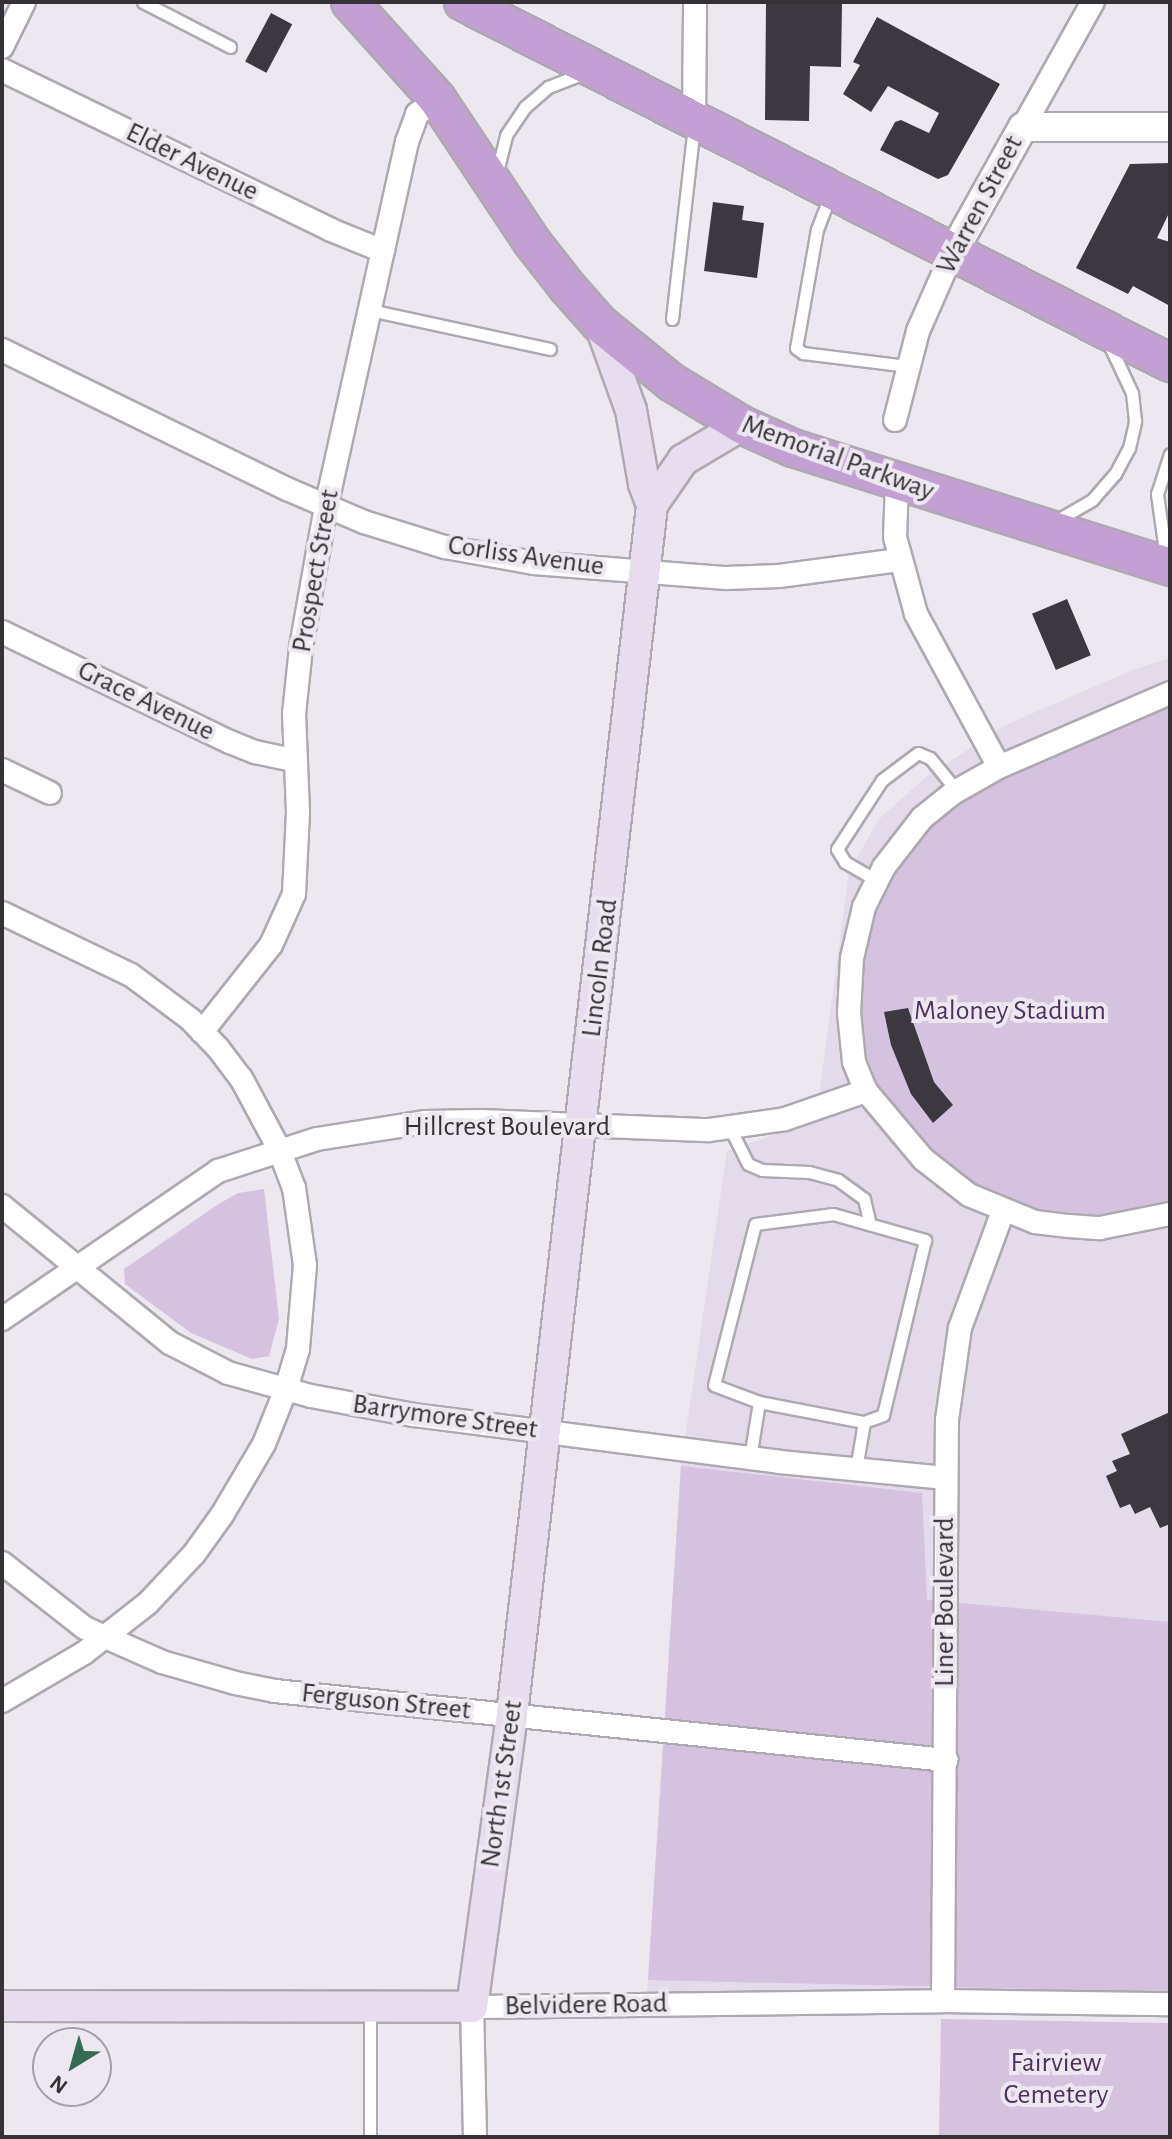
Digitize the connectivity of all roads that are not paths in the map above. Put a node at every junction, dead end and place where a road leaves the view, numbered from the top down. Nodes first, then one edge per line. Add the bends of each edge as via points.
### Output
1 (24, 2) edge
2 (143, 2) edge
3 (350, 2) edge
4 (463, 2) edge
5 (695, 2) edge
6 (1093, 2) edge
7 (2, 47) edge
8 (230, 47) dead end
9 (2, 70) edge
10 (593, 71) junction
11 (437, 99) junction
12 (694, 123) junction
13 (1023, 127) junction
14 (1170, 127) edge
15 (496, 188) junction
16 (831, 193) junction
17 (383, 251) junction
18 (952, 254) junction
19 (370, 310) junction
20 (672, 319) dead end
21 (600, 324) junction
22 (1098, 327) junction
23 (550, 349) dead end
24 (2, 350) edge
25 (1170, 363) edge
26 (908, 366) junction
27 (895, 420) dead end
28 (742, 425) junction
29 (1170, 454) edge
30 (897, 483) junction
31 (652, 505) junction
32 (326, 507) junction
33 (1043, 527) junction
34 (899, 560) junction
35 (1169, 568) edge
36 (646, 570) junction
37 (2, 632) edge
38 (1170, 693) edge
39 (294, 760) junction
40 (999, 767) junction
41 (2, 770) edge
42 (957, 791) junction
43 (50, 793) dead end
44 (876, 880) junction
45 (2, 913) edge
46 (202, 1032) junction
47 (866, 1091) junction
48 (582, 1124) junction
49 (730, 1128) junction
50 (279, 1149) junction
51 (2, 1206) edge
52 (1003, 1211) junction
53 (1170, 1214) edge
54 (870, 1224) junction
55 (79, 1268) junction
56 (2, 1319) edge
57 (286, 1389) junction
58 (759, 1402) junction
59 (864, 1422) junction
60 (545, 1432) junction
61 (750, 1458) junction
62 (856, 1469) junction
63 (945, 1478) junction
64 (2, 1563) edge
65 (106, 1637) junction
66 (2, 1701) edge
67 (512, 1714) junction
68 (946, 1760) junction
69 (943, 2001) junction
70 (1170, 2004) edge
71 (2, 2006) edge
72 (370, 2007) junction
73 (472, 2007) junction
74 (370, 2137) edge
75 (475, 2137) edge

1 - 7 street
2 - 8 lane
3 - 11 highway, Memorial Parkway
4 - 10 highway
5 - 12 street
6 - 13 street, Warren Street
9 - 17 street, Elder Avenue
10 - 12 highway
10 - 15 lane via 561,80 525,107 501,148
11 - 15 highway, Memorial Parkway
11 - 17 street, Prospect Street via 417,114 411,126
12 - 16 highway
12 - 20 lane
13 - 14 street
13 - 18 street, Warren Street
15 - 21 highway, Memorial Parkway via 549,266
16 - 18 highway
16 - 26 lane via 817,229 796,348
17 - 19 street, Prospect Street
18 - 22 highway
18 - 26 street, Warren Street
19 - 23 lane
19 - 32 street, Prospect Street
21 - 28 highway, Memorial Parkway via 671,382
21 - 31 main road, Lincoln Road via 631,410
22 - 25 highway
22 - 33 lane via 1129,382 1135,407 1133,435 1115,474 1099,493
24 - 32 street, Corliss Avenue
26 - 27 street, Warren Street
28 - 30 highway, Memorial Parkway
28 - 31 main road, Lincoln Road via 683,460
29 - 35 lane via 1157,494
30 - 33 highway, Memorial Parkway
30 - 34 street
31 - 36 main road, Lincoln Road
32 - 36 street, Corliss Avenue via 485,556
32 - 39 street, Prospect Street via 301,647
33 - 35 highway, Memorial Parkway
34 - 36 street, Corliss Avenue via 752,578
34 - 40 street via 927,639
36 - 48 main road, Lincoln Road
37 - 39 street, Grace Avenue via 230,742
38 - 40 street
39 - 46 street, Prospect Street via 298,860 289,913 271,945
40 - 42 street
41 - 43 street
42 - 44 street via 908,833
42 - 44 lane via 930,758 918,753 882,780 837,849 845,862
44 - 47 street via 856,934 849,985 854,1062
45 - 46 street via 131,975
46 - 50 street via 241,1078
47 - 49 street, Hillcrest Boulevard via 814,1111
47 - 52 street via 899,1134 944,1178
48 - 49 street, Hillcrest Boulevard
48 - 50 street, Hillcrest Boulevard via 426,1122
48 - 60 main road, Lincoln Road
49 - 54 lane via 748,1164 838,1180 864,1199
50 - 55 street, Hillcrest Boulevard via 218,1171 189,1188
50 - 57 street via 294,1188 305,1265 300,1336
51 - 55 street, Barrymore Street
52 - 53 street via 1035,1222 1100,1228
52 - 63 street, Liner Boulevard via 960,1328
54 - 58 lane via 833,1214 755,1224 714,1385
54 - 59 lane via 925,1240 883,1415
55 - 56 street, Hillcrest Boulevard
55 - 57 street, Barrymore Street via 170,1343 228,1373
57 - 60 street, Barrymore Street via 388,1411
57 - 65 street via 264,1444 194,1554 148,1603
58 - 59 lane
58 - 61 lane
59 - 62 lane
60 - 61 street, Barrymore Street
60 - 67 main road, North 1st Street
61 - 62 street, Barrymore Street
62 - 63 street, Barrymore Street
63 - 68 street, Liner Boulevard
64 - 65 street, Ferguson Street via 49,1602
65 - 66 street
65 - 67 street, Ferguson Street via 162,1662 275,1691
67 - 68 street, Ferguson Street
67 - 73 main road, North 1st Street
68 - 69 street, Liner Boulevard
69 - 70 street, Belvidere Road
69 - 73 street, Belvidere Road
71 - 72 main road, Belvidere Road
72 - 73 main road, Belvidere Road
72 - 74 lane
73 - 75 street, North 1st Street

